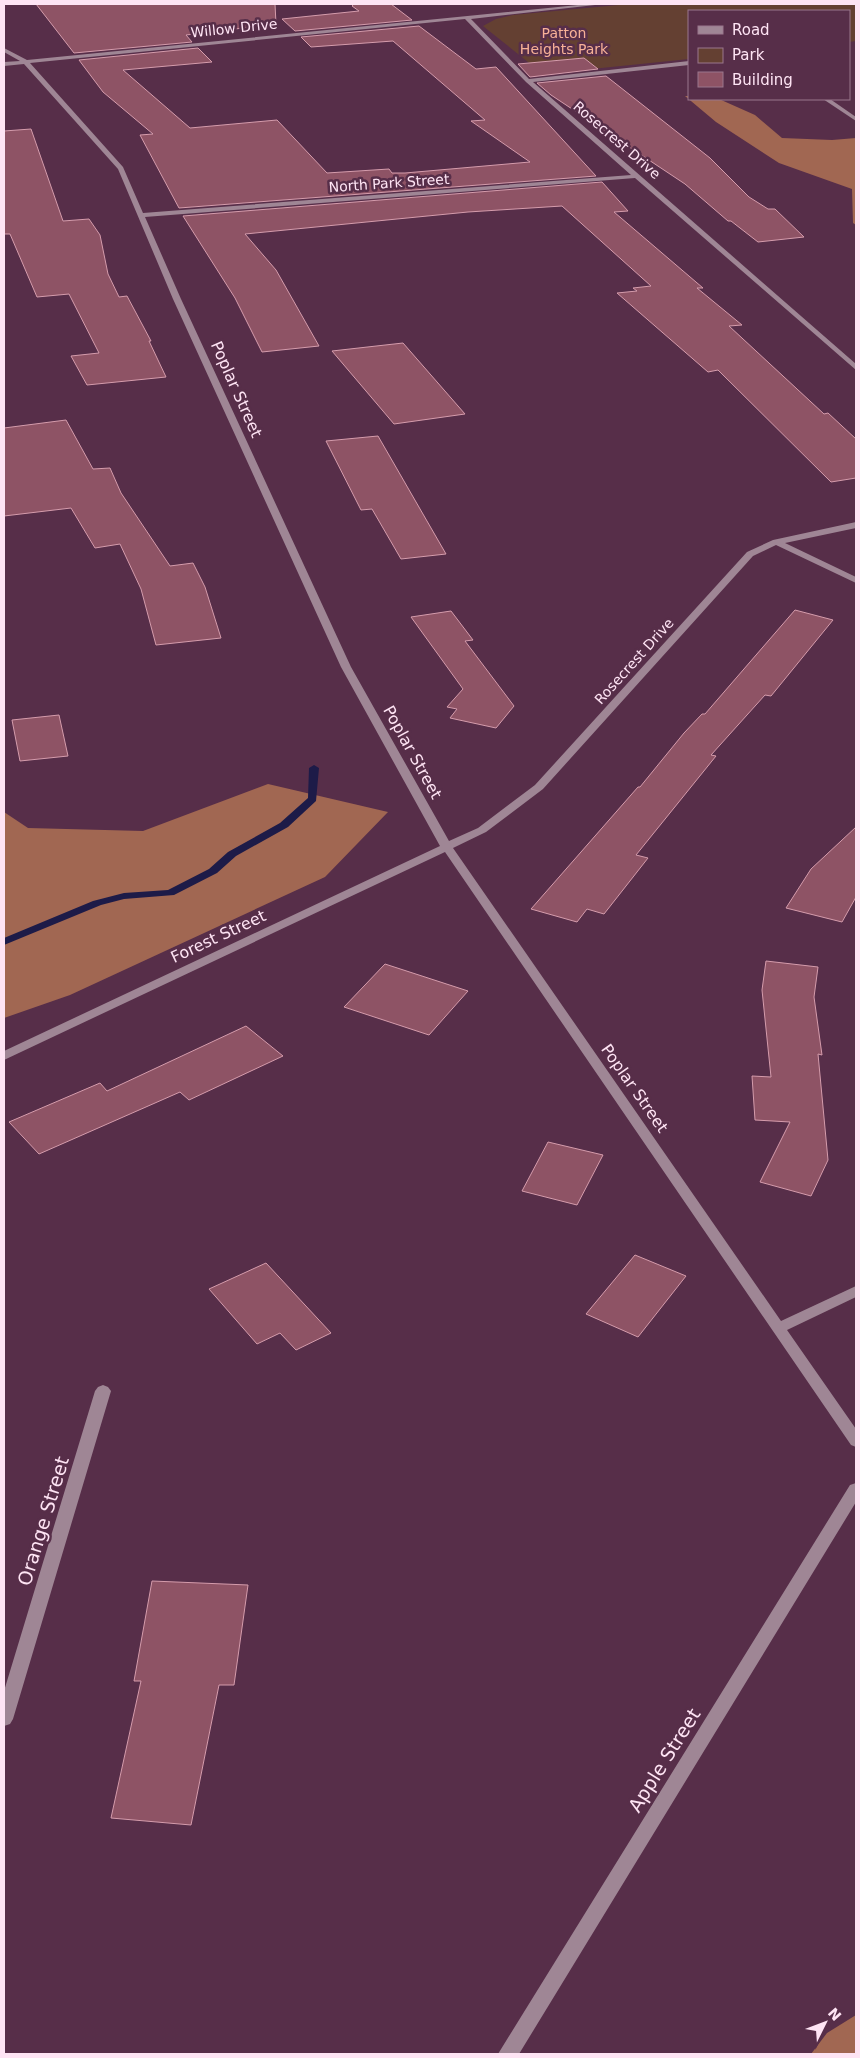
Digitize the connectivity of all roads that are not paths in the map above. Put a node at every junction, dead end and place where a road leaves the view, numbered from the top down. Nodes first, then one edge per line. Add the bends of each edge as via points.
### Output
1 (601, 4) edge
2 (466, 17) junction
3 (4, 50) edge
4 (26, 62) junction
5 (688, 63) edge
6 (4, 64) edge
7 (528, 81) junction
8 (828, 100) edge
9 (856, 119) edge
10 (638, 176) junction
11 (142, 215) junction
12 (856, 368) edge
13 (856, 525) edge
14 (776, 542) junction
15 (856, 580) edge
16 (446, 846) junction
17 (4, 1056) edge
18 (856, 1291) edge
19 (780, 1327) junction
20 (103, 1391) dead end
21 (856, 1441) edge
22 (856, 1489) edge
23 (4, 1719) edge
24 (508, 2054) edge

1 - 2 street
2 - 4 street, Willow Drive
2 - 7 street, Rosecrest Drive
3 - 4 street, Poplar Street
4 - 6 street, Willow Drive
4 - 11 street, Poplar Street via 121,168
5 - 7 street
7 - 10 street, Rosecrest Drive
8 - 9 street
10 - 11 street, North Park Street
10 - 12 street, Rosecrest Drive
11 - 16 street, Poplar Street via 177,299 346,668
13 - 14 street, Rosecrest Drive
14 - 15 street
14 - 16 street, Rosecrest Drive via 750,554 538,787 482,830
16 - 17 street, Forest Street
16 - 19 street, Poplar Street
18 - 19 street
19 - 21 street, Poplar Street
20 - 23 street, Orange Street
22 - 24 street, Apple Street

